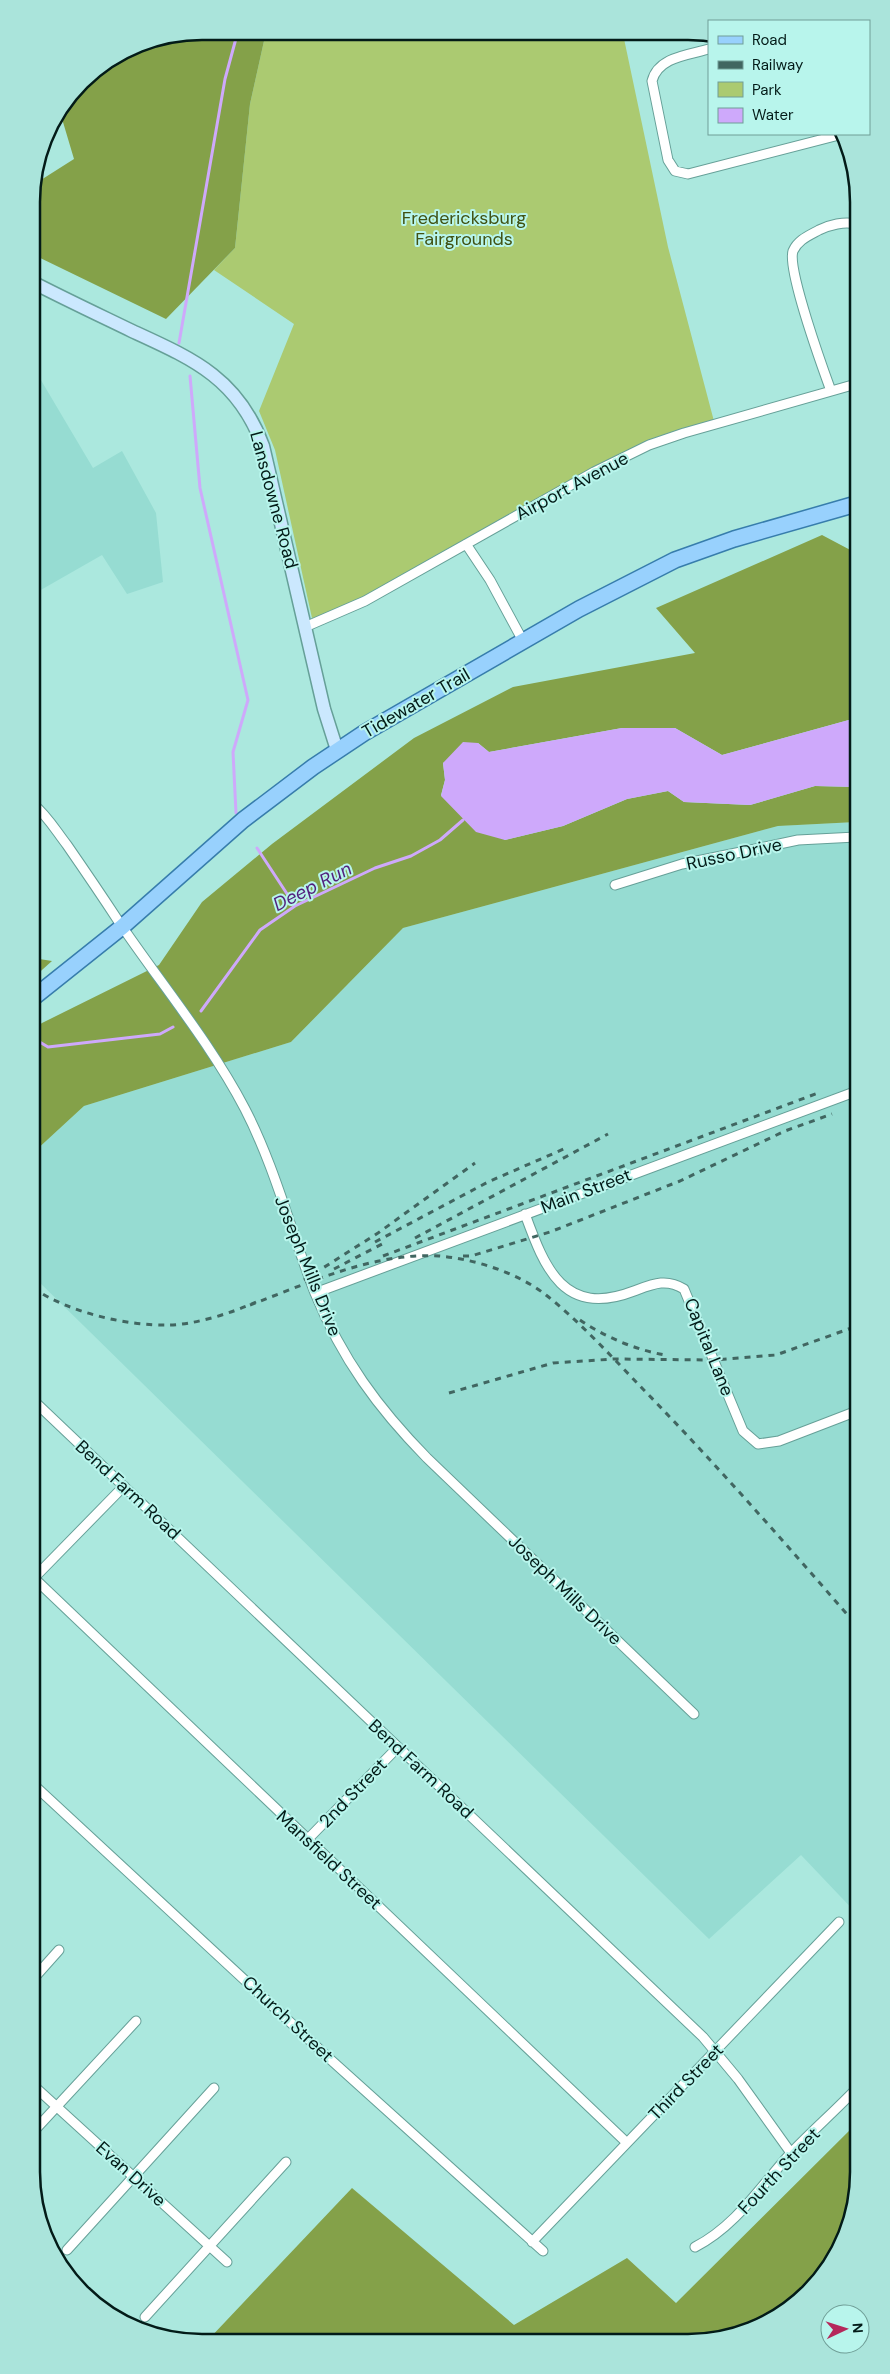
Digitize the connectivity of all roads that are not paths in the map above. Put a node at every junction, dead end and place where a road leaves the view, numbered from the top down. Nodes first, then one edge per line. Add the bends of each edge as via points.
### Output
1 (708, 49) edge
2 (835, 136) edge
3 (850, 222) edge
4 (40, 286) edge
5 (850, 386) edge
6 (831, 391) junction
7 (850, 506) edge
8 (466, 544) junction
9 (305, 627) junction
10 (523, 641) junction
11 (337, 750) junction
12 (40, 811) edge
13 (850, 838) edge
14 (615, 885) dead end
15 (122, 927) junction
16 (40, 992) edge
17 (850, 1094) edge
18 (524, 1214) junction
19 (315, 1293) junction
20 (40, 1407) edge
21 (850, 1414) edge
22 (124, 1486) junction
23 (40, 1572) edge
24 (40, 1584) edge
25 (694, 1714) dead end
26 (398, 1747) junction
27 (40, 1791) edge
28 (308, 1840) junction
29 (839, 1922) dead end
30 (59, 1950) dead end
31 (40, 1971) edge
32 (136, 2021) dead end
33 (716, 2051) junction
34 (214, 2088) dead end
35 (40, 2091) edge
36 (850, 2095) edge
37 (57, 2107) junction
38 (40, 2125) edge
39 (626, 2142) junction
40 (791, 2153) junction
41 (286, 2162) dead end
42 (133, 2177) junction
43 (532, 2242) junction
44 (209, 2246) junction
45 (695, 2247) dead end
46 (67, 2250) dead end
47 (543, 2251) dead end
48 (227, 2262) dead end
49 (145, 2317) dead end

1 - 2 street via 662,64 654,72 652,88 668,160 675,171 688,174
3 - 6 street via 821,229 798,242 792,254 797,291
4 - 9 main road, Lansdowne Road via 191,359 239,400 256,427 263,446
5 - 6 street, Airport Avenue
6 - 8 street, Airport Avenue via 649,445
7 - 10 main road, Tidewater Trail via 734,538 675,560
8 - 9 street, Airport Avenue via 343,613
8 - 10 street
9 - 11 main road, Lansdowne Road
10 - 11 main road, Tidewater Trail
11 - 15 main road, Tidewater Trail via 243,820
12 - 15 street, Joseph Mills Drive
13 - 14 street, Russo Drive via 781,844 682,864
15 - 16 main road, Tidewater Trail
15 - 19 street, Joseph Mills Drive via 191,1024 244,1108 270,1166
17 - 18 street, Main Street
18 - 19 street, Main Street
18 - 21 street, Capital Lane via 548,1271 573,1292 598,1299 617,1298 657,1283 668,1282 684,1289 743,1431 758,1444 779,1440
19 - 25 street, Joseph Mills Drive via 349,1362 398,1428
20 - 22 street, Bend Farm Road
22 - 23 street
22 - 26 street, Bend Farm Road
24 - 28 street, Mansfield Street
26 - 28 street, 2nd Street
26 - 33 street, Bend Farm Road
27 - 43 street, Church Street
28 - 39 street, Mansfield Street
29 - 33 street, Third Street
30 - 31 street
32 - 37 street
33 - 39 street, Third Street
33 - 40 street, Bend Farm Road
34 - 42 street
35 - 37 street, Evan Drive
36 - 40 street, Fourth Street
37 - 38 street
37 - 42 street, Evan Drive
39 - 43 street, Third Street
40 - 45 street, Fourth Street via 737,2216 720,2232
41 - 44 street
42 - 44 street, Evan Drive
42 - 46 street
43 - 47 street, Church Street
44 - 48 street, Evan Drive
44 - 49 street

